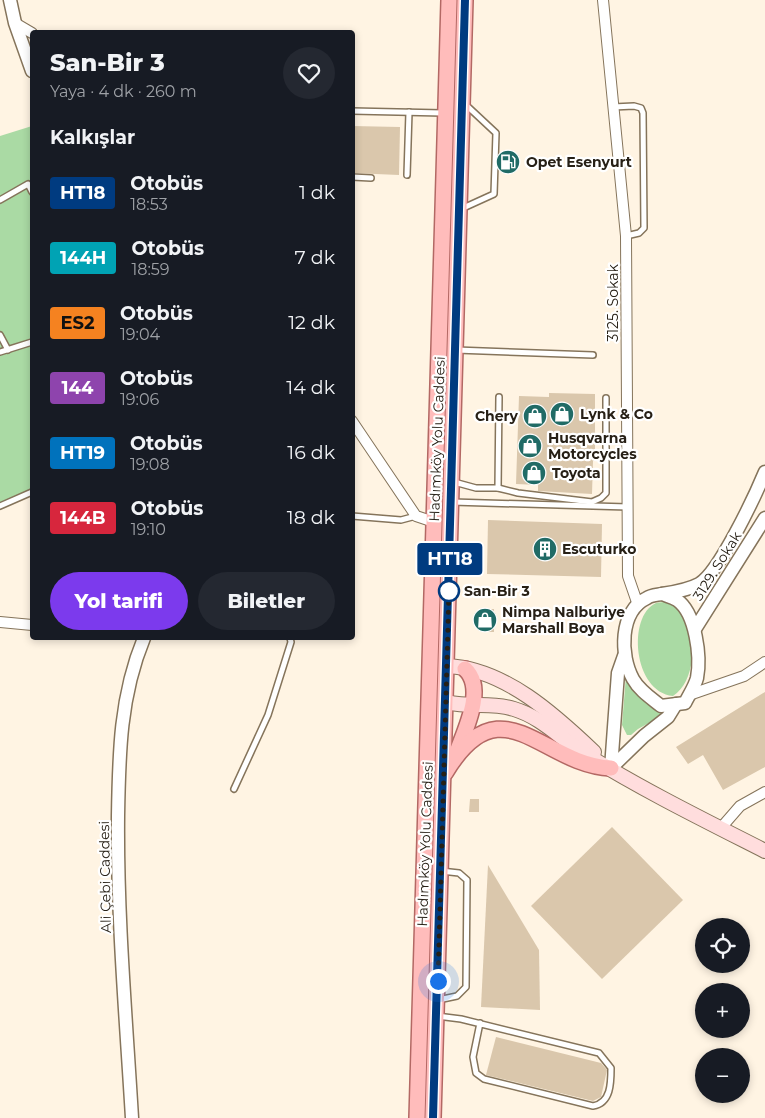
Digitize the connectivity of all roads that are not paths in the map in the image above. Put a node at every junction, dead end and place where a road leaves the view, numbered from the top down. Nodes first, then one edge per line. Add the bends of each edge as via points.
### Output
1 (10, 0) edge
2 (449, 0) edge
3 (465, 0) edge
4 (603, 0) edge
5 (15, 23) junction
6 (30, 32) edge
7 (30, 65) edge
8 (462, 102) junction
9 (613, 107) junction
10 (355, 111) edge
11 (409, 112) junction
12 (446, 113) junction
13 (407, 175) dead end
14 (355, 177) edge
15 (371, 178) dead end
16 (30, 188) edge
17 (0, 200) edge
18 (460, 210) junction
19 (626, 236) junction
20 (0, 335) edge
21 (30, 344) edge
22 (8, 350) junction
23 (456, 350) junction
24 (0, 352) edge
25 (593, 355) dead end
26 (499, 397) dead end
27 (606, 398) dead end
28 (355, 425) edge
29 (765, 472) edge
30 (452, 482) junction
31 (498, 488) junction
32 (30, 493) edge
33 (452, 502) junction
34 (0, 506) edge
35 (628, 507) junction
36 (355, 516) edge
37 (416, 516) junction
38 (765, 518) edge
39 (434, 522) junction
40 (662, 594) junction
41 (638, 605) junction
42 (0, 622) edge
43 (30, 625) edge
44 (694, 630) junction
45 (143, 640) edge
46 (290, 640) edge
47 (624, 656) junction
48 (765, 662) edge
49 (448, 666) junction
50 (465, 669) junction
51 (430, 677) junction
52 (689, 695) junction
53 (447, 702) junction
54 (676, 704) junction
55 (472, 705) junction
56 (455, 756) junction
57 (611, 768) junction
58 (444, 774) junction
59 (234, 789) dead end
60 (765, 792) edge
61 (720, 829) junction
62 (765, 851) edge
63 (441, 871) junction
64 (437, 1008) junction
65 (480, 1023) junction
66 (132, 1118) edge
67 (417, 1118) edge
68 (433, 1118) edge

1 - 5 street
2 - 12 main road, Hadımköy Yolu Caddesi
3 - 8 main road, Hadımköy Yolu Caddesi
4 - 9 street, 3125. Sokak
5 - 6 street
5 - 7 street
8 - 18 main road, Hadımköy Yolu Caddesi
8 - 18 lane via 496,133 494,194
9 - 19 street, 3125. Sokak
9 - 19 lane via 634,106 641,108 643,113 644,228 639,233
10 - 11 lane
11 - 12 lane
11 - 13 lane
12 - 39 main road, Hadımköy Yolu Caddesi
14 - 15 lane
16 - 17 lane via 28,184
18 - 23 main road, Hadımköy Yolu Caddesi
19 - 35 street, 3125. Sokak
20 - 22 lane
21 - 22 lane
22 - 24 lane
23 - 25 lane
23 - 30 main road, Hadımköy Yolu Caddesi
26 - 31 lane
27 - 31 lane via 606,493 601,498 592,502
28 - 37 street
29 - 40 street via 712,573 700,584 680,592
30 - 31 lane via 476,488
30 - 33 main road, Hadımköy Yolu Caddesi
32 - 34 lane
33 - 35 lane
33 - 49 main road, Hadımköy Yolu Caddesi
35 - 41 street, 3125. Sokak via 628,576
36 - 37 lane via 401,520
37 - 39 street
38 - 44 street, 3129. Sokak
39 - 51 main road, Hadımköy Yolu Caddesi
40 - 41 street via 647,598
40 - 44 street via 678,601
41 - 47 street via 628,618
42 - 43 street
44 - 52 street via 697,680
45 - 66 street, Ali Çebi Caddesi via 127,684 119,761 118,856
46 - 59 lane via 268,715
47 - 54 street via 633,679 645,694 661,706
47 - 57 street via 618,673
48 - 52 street via 744,676
49 - 50 main road
49 - 51 main road
49 - 53 main road, Hadımköy Yolu Caddesi
50 - 55 main road via 474,684
50 - 57 main road via 502,682 529,698 578,736
51 - 53 main road via 435,693
51 - 67 main road, Hadımköy Yolu Caddesi
52 - 54 street via 685,703
53 - 55 main road
53 - 58 main road, Hadımköy Yolu Caddesi
54 - 57 street via 668,717
55 - 56 main road
55 - 57 main road via 498,706 527,714 584,754
56 - 57 main road via 483,732 505,729 526,735 586,764
56 - 58 main road
57 - 61 main road via 653,796
58 - 63 main road, Hadımköy Yolu Caddesi
60 - 61 street via 740,806
61 - 62 main road
63 - 64 main road, Hadımköy Yolu Caddesi
63 - 64 lane via 459,874 467,880 466,987
64 - 65 lane
64 - 68 main road, Hadımköy Yolu Caddesi
65 - 65 lane via 599,1053 611,1068 606,1099 601,1105 593,1106 484,1080 476,1073 473,1057

